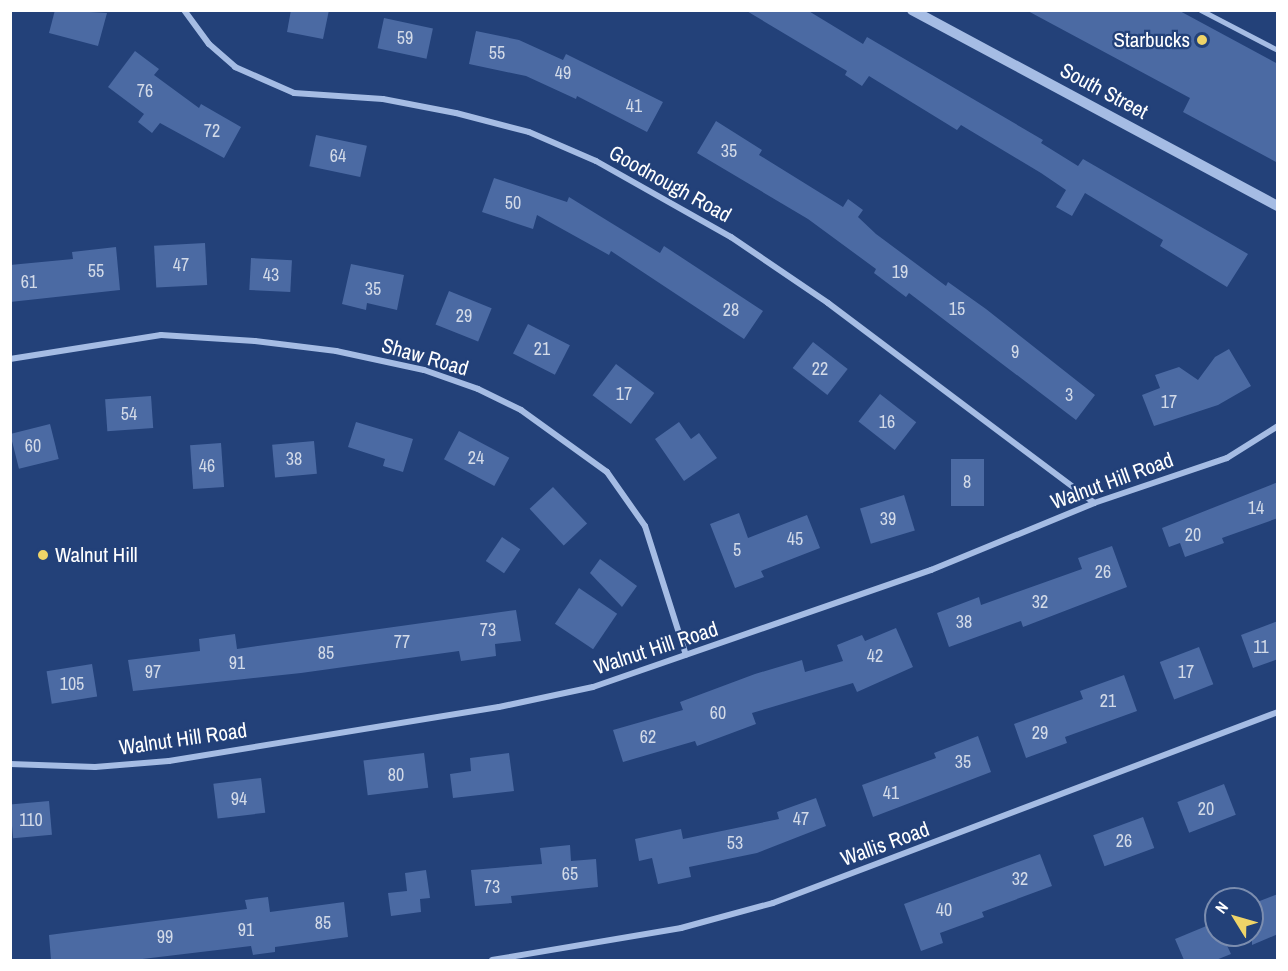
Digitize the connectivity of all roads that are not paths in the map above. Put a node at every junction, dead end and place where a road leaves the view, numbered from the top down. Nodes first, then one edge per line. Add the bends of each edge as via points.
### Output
1 (184, 10) edge
2 (912, 10) edge
3 (1201, 10) edge
4 (1278, 50) edge
5 (1278, 206) edge
6 (10, 359) edge
7 (1278, 426) edge
8 (1094, 503) junction
9 (686, 655) junction
10 (1278, 712) edge
11 (10, 764) edge
12 (492, 960) edge

1 - 8 street, Goodnough Road via 208,44 235,67 294,93 383,99 456,113 530,132 596,161 731,237 828,303
2 - 5 street, South Street
3 - 4 lane
6 - 9 street, Shaw Road via 160,335 255,341 336,351 424,370 478,389 521,410 608,472 645,526
7 - 8 street, Walnut Hill Road via 1227,458
8 - 9 street, Walnut Hill Road via 931,570
9 - 11 street, Walnut Hill Road via 593,687 499,707 169,761 95,767
10 - 12 street, Wallis Road via 773,903 681,928

